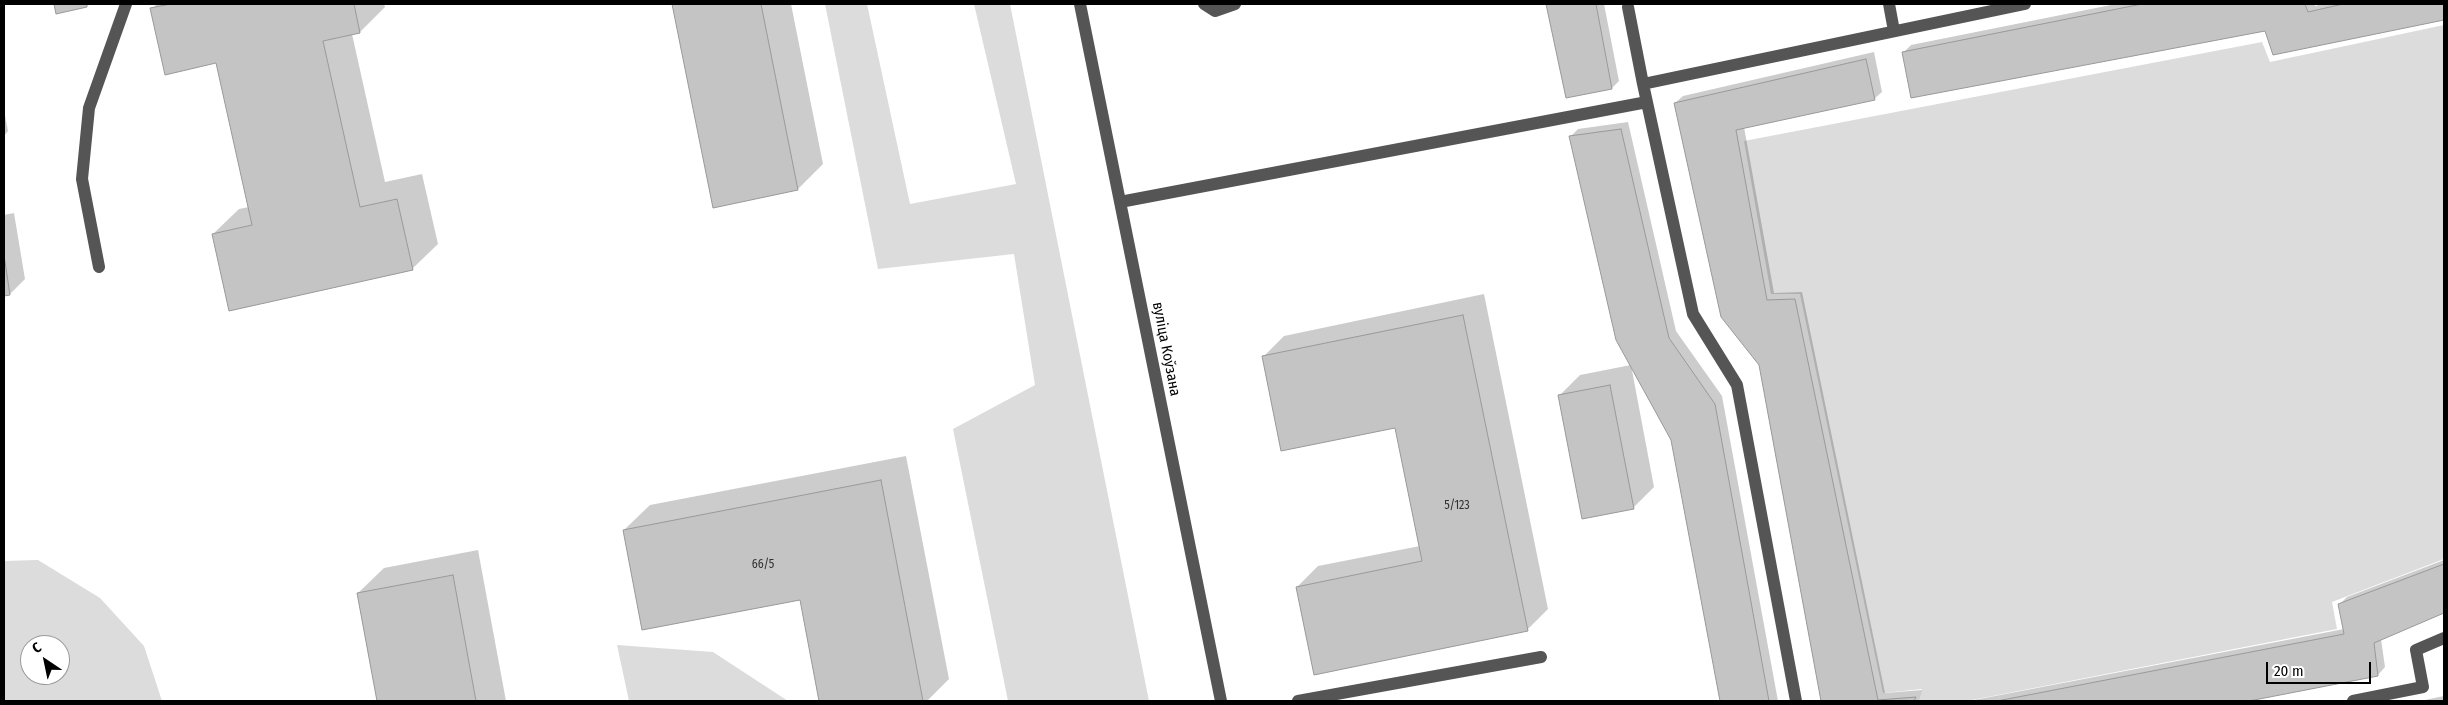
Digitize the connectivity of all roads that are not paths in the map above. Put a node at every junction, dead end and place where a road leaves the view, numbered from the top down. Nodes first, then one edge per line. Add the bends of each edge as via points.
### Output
1 (126, 4) edge
2 (1080, 4) edge
3 (1204, 4) edge
4 (1234, 4) edge
5 (1889, 4) edge
6 (2025, 4) edge
7 (1628, 7) dead end
8 (1894, 31) junction
9 (1643, 84) junction
10 (1647, 102) junction
11 (1120, 202) junction
12 (99, 267) dead end
13 (2444, 638) edge
14 (1541, 657) dead end
15 (1221, 701) edge
16 (1298, 701) edge
17 (1796, 701) edge
18 (2353, 701) edge

1 - 12 street via 89,108 82,178
2 - 11 street, вуліца Коўзана
3 - 4 street via 1215,11
5 - 8 street
6 - 8 street
7 - 9 street
8 - 9 street
9 - 10 street
10 - 11 street
10 - 17 street via 1693,314 1737,385
11 - 15 street, вуліца Коўзана
13 - 18 street via 2416,650 2424,687
14 - 16 street

